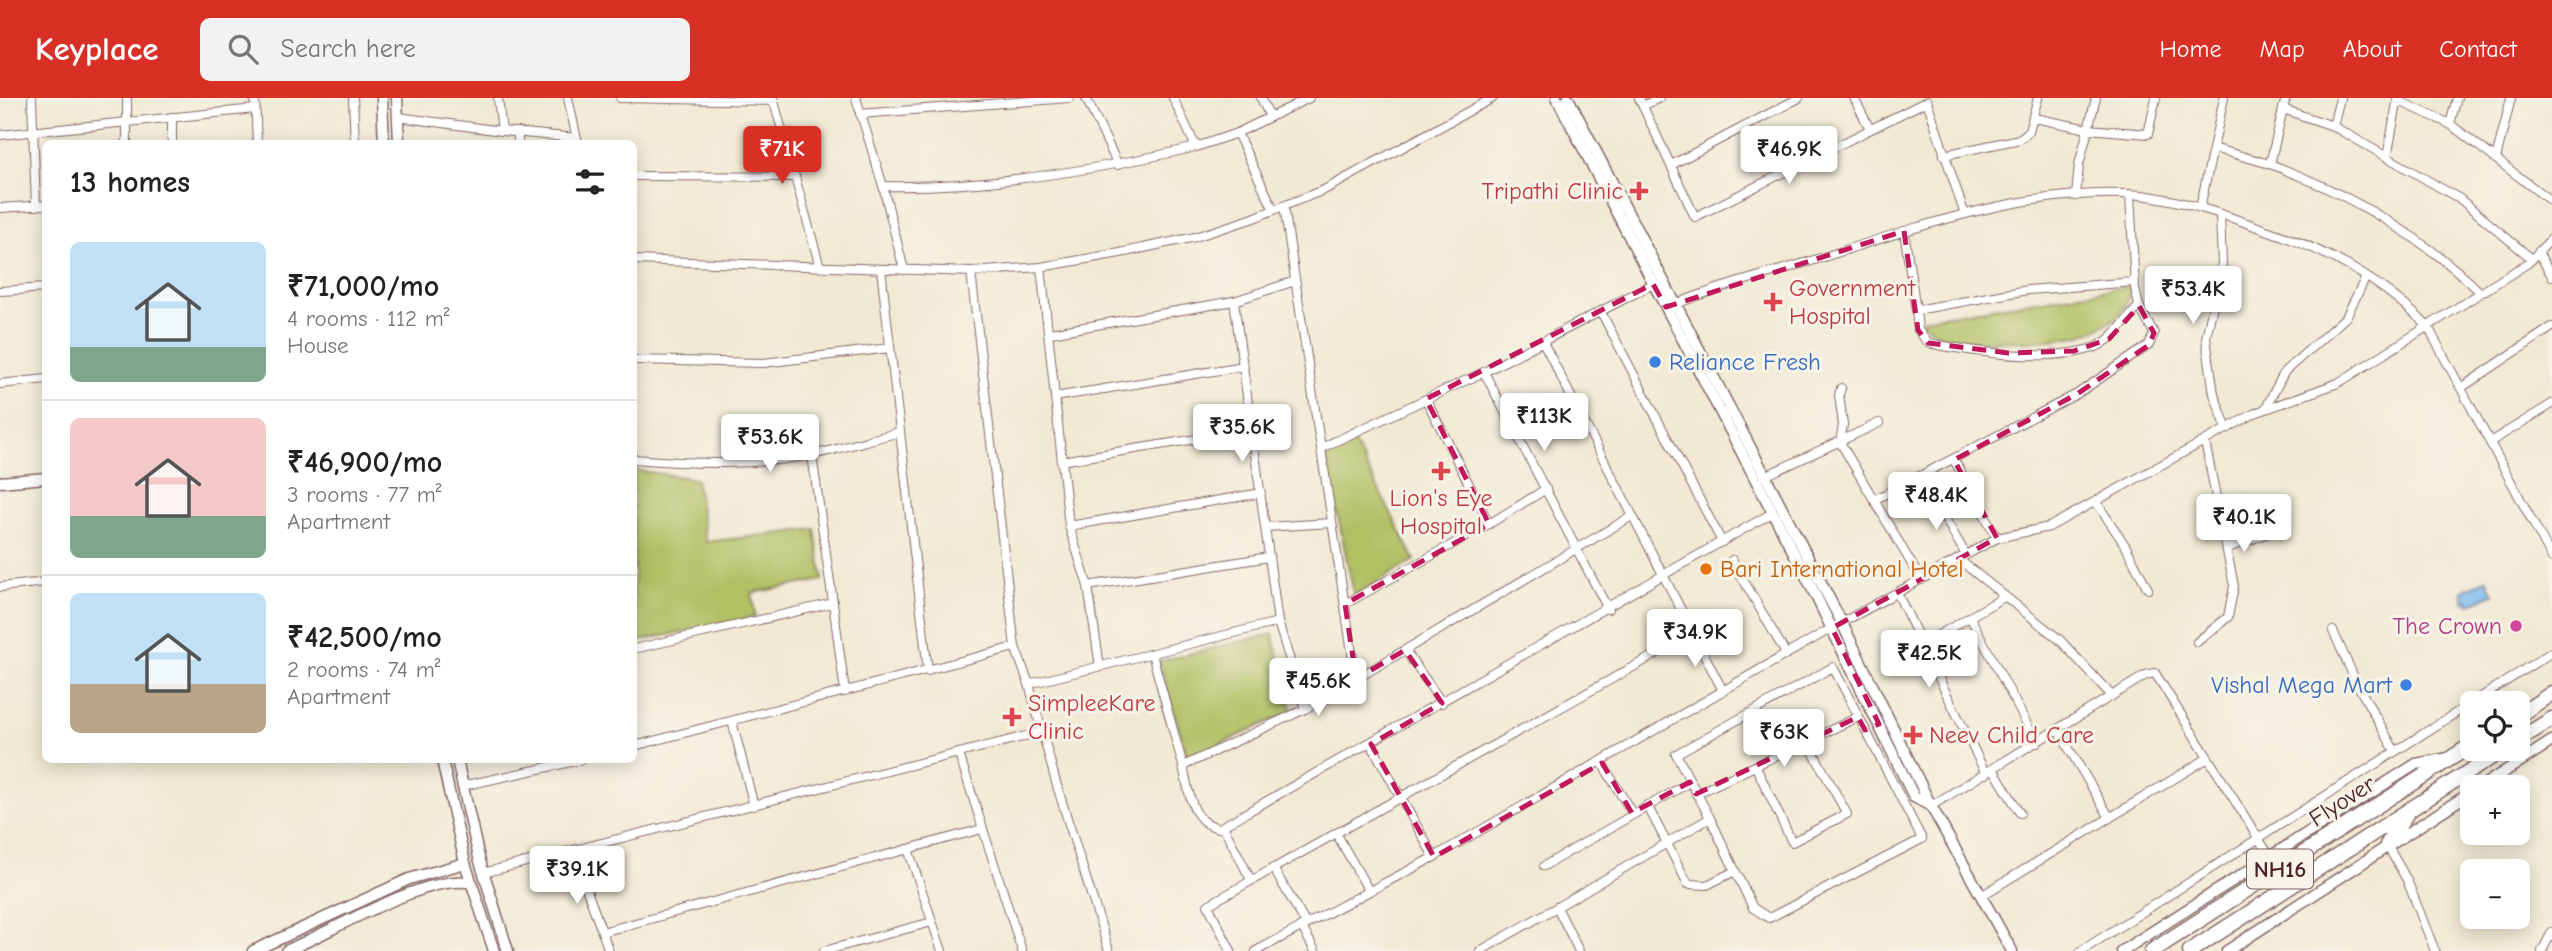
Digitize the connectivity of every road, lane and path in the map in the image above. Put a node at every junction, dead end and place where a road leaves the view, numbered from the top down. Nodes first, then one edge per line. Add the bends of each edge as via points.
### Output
1 (32, 98) edge
2 (127, 98) edge
3 (255, 98) edge
4 (353, 98) edge
5 (382, 98) edge
6 (397, 98) edge
7 (498, 98) edge
8 (568, 98) edge
9 (620, 98) edge
10 (856, 98) edge
11 (1069, 98) edge
12 (1086, 98) edge
13 (1172, 98) edge
14 (1261, 98) edge
15 (1309, 98) edge
16 (1493, 98) edge
17 (1557, 98) edge
18 (1568, 98) edge
19 (1659, 98) edge
20 (1799, 98) edge
21 (1854, 98) edge
22 (1937, 98) edge
23 (2038, 98) edge
24 (2096, 98) edge
25 (2156, 98) edge
26 (2224, 98) edge
27 (2286, 98) edge
28 (2340, 98) edge
29 (2457, 98) edge
30 (2511, 98) edge
31 (773, 99) edge
32 (1927, 99) edge
33 (2398, 99) edge
34 (1641, 102) edge
35 (255, 109) junction
36 (2283, 109) junction
37 (860, 114) junction
38 (172, 117) junction
39 (398, 117) junction
40 (1270, 117) junction
41 (2034, 118) junction
42 (128, 122) junction
43 (2450, 124) junction
44 (2333, 126) junction
45 (1870, 129) junction
46 (2088, 129) junction
47 (33, 131) junction
48 (502, 131) junction
49 (518, 132) junction
50 (1237, 133) junction
51 (0, 135) edge
52 (127, 140) edge
53 (172, 140) edge
54 (257, 140) edge
55 (355, 140) edge
56 (384, 140) edge
57 (399, 140) edge
58 (518, 140) edge
59 (571, 140) edge
60 (578, 140) edge
61 (1196, 147) junction
62 (2213, 148) junction
63 (1944, 155) junction
64 (2387, 157) junction
65 (2496, 159) junction
66 (2270, 164) junction
67 (1118, 165) junction
68 (1671, 165) junction
69 (637, 176) edge
70 (795, 177) junction
71 (883, 186) junction
72 (2130, 194) junction
73 (2077, 196) junction
74 (2552, 202) edge
75 (41, 205) edge
76 (1283, 206) junction
77 (0, 208) edge
78 (2200, 208) junction
79 (1274, 210) junction
80 (1964, 212) junction
81 (2220, 215) junction
82 (1904, 231) junction
83 (2552, 237) edge
84 (2535, 255) junction
85 (637, 260) edge
86 (820, 267) junction
87 (1041, 267) junction
88 (881, 269) junction
89 (904, 270) junction
90 (971, 272) junction
91 (2552, 276) edge
92 (2366, 277) junction
93 (1295, 281) junction
94 (2135, 282) junction
95 (1653, 284) junction
96 (42, 288) edge
97 (0, 291) edge
98 (2481, 293) junction
99 (1234, 301) junction
100 (1671, 306) junction
101 (2139, 306) junction
102 (1916, 310) junction
103 (1601, 312) junction
104 (2428, 327) junction
105 (2552, 327) edge
106 (1051, 333) junction
107 (1543, 342) junction
108 (890, 348) junction
109 (637, 360) edge
110 (1244, 366) junction
111 (1484, 372) junction
112 (42, 379) edge
113 (0, 384) edge
114 (1841, 388) dead end
115 (2461, 388) junction
116 (1055, 397) junction
117 (1426, 399) junction
118 (2552, 404) edge
119 (2265, 409) junction
120 (1879, 423) dead end
121 (2227, 429) junction
122 (1252, 430) junction
123 (900, 432) junction
124 (1840, 442) junction
125 (2205, 442) junction
126 (2490, 442) junction
127 (1321, 449) junction
128 (812, 455) junction
129 (637, 459) edge
130 (1954, 460) junction
131 (1061, 461) junction
132 (1765, 476) junction
133 (42, 478) edge
134 (0, 482) edge
135 (1546, 489) junction
136 (1261, 494) junction
137 (1931, 494) dead end
138 (1874, 500) junction
139 (2096, 502) junction
140 (1772, 513) junction
141 (1632, 516) junction
142 (1332, 523) junction
143 (1489, 524) junction
144 (1069, 526) junction
145 (1265, 527) junction
146 (2279, 528) dead end
147 (2552, 537) edge
148 (1997, 538) junction
149 (1722, 542) junction
150 (2544, 542) junction
151 (1577, 548) junction
152 (2228, 548) junction
153 (1269, 557) junction
154 (1962, 557) junction
155 (2552, 558) edge
156 (1732, 560) dead end
157 (1663, 576) junction
158 (1921, 580) junction
159 (42, 582) edge
160 (1088, 586) junction
161 (0, 587) edge
162 (2148, 589) dead end
163 (1897, 593) junction
164 (2004, 597) junction
165 (833, 603) junction
166 (1345, 604) junction
167 (1608, 608) junction
168 (1969, 617) junction
169 (1278, 622) junction
170 (1837, 625) junction
171 (2333, 631) dead end
172 (1692, 634) junction
173 (2197, 642) dead end
174 (1923, 644) junction
175 (1015, 647) junction
176 (637, 648) edge
177 (1405, 650) junction
178 (2552, 652) edge
179 (1152, 654) junction
180 (1786, 654) junction
181 (1100, 667) junction
182 (929, 670) junction
183 (1356, 679) junction
184 (1029, 684) junction
185 (1723, 691) junction
186 (845, 692) junction
187 (2552, 693) edge
188 (2112, 696) junction
189 (1442, 704) junction
190 (2530, 708) edge
191 (1306, 709) junction
192 (1858, 717) junction
193 (2552, 719) edge
194 (732, 721) junction
195 (1879, 724) junction
196 (1865, 730) junction
197 (2058, 730) junction
198 (1042, 732) junction
199 (2530, 733) edge
200 (1807, 741) junction
201 (2552, 741) edge
202 (2037, 743) junction
203 (1371, 744) junction
204 (637, 745) edge
205 (2395, 751) junction
206 (2460, 752) edge
207 (959, 754) junction
208 (2451, 757) junction
209 (2208, 758) junction
210 (2485, 761) edge
211 (443, 763) edge
212 (457, 763) edge
213 (556, 763) edge
214 (1602, 763) junction
215 (1183, 766) junction
216 (1756, 766) junction
217 (1990, 772) junction
218 (2499, 775) edge
219 (1690, 782) junction
220 (462, 786) junction
221 (1696, 794) junction
222 (1401, 798) junction
223 (2460, 799) edge
224 (1647, 805) junction
225 (754, 806) junction
226 (1931, 806) junction
227 (2411, 807) junction
228 (1632, 813) junction
229 (2020, 813) dead end
230 (1710, 818) junction
231 (2110, 818) junction
232 (982, 828) junction
233 (1224, 829) junction
234 (1336, 833) junction
235 (2258, 837) junction
236 (1666, 841) junction
237 (2387, 845) junction
238 (908, 849) junction
239 (573, 852) junction
240 (1434, 857) junction
241 (2270, 857) junction
242 (465, 863) junction
243 (1544, 866) dead end
244 (1273, 867) junction
245 (1735, 871) junction
246 (483, 873) junction
247 (1251, 880) junction
248 (472, 883) junction
249 (1369, 891) junction
250 (1981, 896) junction
251 (1557, 907) junction
252 (932, 922) junction
253 (1304, 926) junction
254 (501, 931) junction
255 (602, 932) junction
256 (2552, 932) edge
257 (488, 935) junction
258 (1490, 948) edge
259 (253, 951) edge
260 (286, 951) edge
261 (494, 951) edge
262 (508, 951) edge
263 (608, 951) edge
264 (824, 951) edge
265 (942, 951) edge
266 (1022, 951) edge
267 (1109, 951) edge
268 (1231, 951) edge
269 (1256, 951) edge
270 (1315, 951) edge
271 (1480, 951) edge
272 (1579, 951) edge
273 (2012, 951) edge
274 (2081, 951) edge
275 (2122, 951) edge
276 (2152, 951) edge
277 (2190, 951) edge
278 (2227, 951) edge
279 (2435, 951) edge
280 (2542, 951) edge

1 - 47 street
2 - 42 street
3 - 35 street
4 - 55 street
5 - 56 street
6 - 39 street
7 - 48 street
8 - 60 street
9 - 31 street
10 - 37 street
11 - 37 street
12 - 67 street
13 - 61 street
14 - 40 street
15 - 40 street
16 - 76 street via 1326,189
17 - 95 street
18 - 100 street
19 - 34 street
20 - 68 street
21 - 45 street
22 - 32 street
23 - 41 street
24 - 46 street
25 - 46 street via 2148,135
26 - 62 street
27 - 36 street
28 - 44 street
29 - 43 street
30 - 65 street
31 - 70 street
32 - 45 street
32 - 63 street
33 - 43 street
33 - 64 street
34 - 68 street
35 - 38 street
35 - 54 street
36 - 44 street
36 - 66 street
37 - 71 street
38 - 42 street
38 - 53 street
39 - 48 street
39 - 57 street
40 - 50 street
41 - 46 street
41 - 63 street via 2026,135 2015,141
42 - 47 street
42 - 52 street
43 - 65 street
44 - 64 street
45 - 68 street via 1695,217
46 - 73 street
47 - 51 street
47 - 75 street
48 - 49 street
49 - 58 street
49 - 59 street
50 - 61 street
50 - 79 street
61 - 67 street
62 - 66 street
62 - 78 street
63 - 80 street
64 - 84 street via 2460,199
65 - 74 street
66 - 98 street via 2349,198 2406,231 2435,250
67 - 71 street via 995,181
69 - 70 street
70 - 86 street
71 - 89 street
72 - 73 street
72 - 78 street
72 - 94 street
73 - 80 street
75 - 77 street
76 - 79 street
76 - 93 street
78 - 81 street
79 - 87 street via 1195,237
80 - 82 street
81 - 92 street via 2286,236
81 - 121 street via 2222,263 2206,338 2214,394
82 - 100 street
82 - 102 street
83 - 84 street
84 - 91 street
84 - 98 street
85 - 86 street
86 - 88 street
87 - 90 street
87 - 106 street
88 - 89 street
88 - 108 street
89 - 90 street
90 - 175 street
92 - 104 street
92 - 119 street via 2346,317 2285,371
93 - 99 street
93 - 127 street
94 - 101 street
94 - 102 street via 2028,290
95 - 100 street
95 - 103 street
96 - 97 street
98 - 104 street
99 - 106 street
99 - 110 street
100 - 132 street
100 - 140 street
101 - 102 street via 2096,347 2047,354 1928,343 1917,330
101 - 130 street via 2154,333 2148,345 2077,394
103 - 107 street
103 - 149 street
104 - 115 street
104 - 119 street via 2338,383
105 - 115 street
106 - 116 street
107 - 111 street
107 - 141 street
108 - 109 street via 763,363
108 - 123 street
110 - 116 street
110 - 122 street
111 - 117 street
111 - 135 street
112 - 113 street
114 - 124 street
115 - 126 street
116 - 131 street
117 - 127 street
117 - 143 street
118 - 126 street
119 - 121 street
120 - 124 street
121 - 125 street
122 - 131 street
122 - 136 street
123 - 128 street
123 - 182 street
124 - 132 street
124 - 138 street
125 - 139 street
125 - 152 street
126 - 150 street
127 - 142 street
128 - 129 street via 723,463
128 - 165 street
130 - 138 street
130 - 148 street
131 - 144 street
132 - 170 street
133 - 134 street
135 - 143 street
135 - 151 street
136 - 144 street
136 - 145 street
137 - 154 street
138 - 158 street
139 - 148 street via 2049,527
139 - 162 street
140 - 149 street
140 - 170 street
141 - 151 street
141 - 157 street
142 - 145 street
142 - 166 street
143 - 166 street
144 - 160 street
145 - 153 street
146 - 152 street
147 - 150 street
148 - 154 street
149 - 157 street
150 - 155 street
151 - 167 street
151 - 177 street
152 - 173 street via 2233,602 2221,626
153 - 160 street
153 - 169 street
154 - 158 street
154 - 164 street
156 - 180 street
157 - 167 street
157 - 172 street
158 - 163 street
159 - 161 street
160 - 181 street
163 - 170 street
163 - 174 street
164 - 168 street
164 - 188 street via 2060,640
165 - 176 street
165 - 186 street
166 - 183 street
167 - 189 street
168 - 174 street
168 - 202 street
169 - 179 street
169 - 191 street
170 - 180 street
170 - 195 street
170 - 226 street
171 - 205 street
172 - 185 street
172 - 222 street
174 - 217 street
175 - 182 street
175 - 184 street
177 - 183 street
177 - 189 street
178 - 205 street
179 - 181 street
179 - 215 street
180 - 185 street
181 - 184 street
182 - 186 street
183 - 191 street
184 - 198 street
185 - 214 street
186 - 194 street
187 - 190 highway
188 - 197 street
188 - 209 street via 2155,673
189 - 203 street
191 - 215 street
192 - 196 street
192 - 200 street
192 - 219 street via 1833,667 1676,754
193 - 199 highway
194 - 204 street
194 - 225 street
195 - 196 street
195 - 226 street via 1914,797
196 - 245 street via 1922,839 1769,918 1753,908
197 - 202 street
197 - 231 street
198 - 207 street
198 - 267 street
200 - 216 street
200 - 216 street via 1847,814 1792,842
201 - 218 street
202 - 217 street
203 - 222 street
203 - 233 street
205 - 235 street
206 - 208 highway, NH16
207 - 225 street
207 - 232 street
208 - 241 street via 2416,764
208 - 276 highway, Flyover / NH16
209 - 231 street
209 - 235 street
210 - 227 highway, NH16
211 - 242 street
212 - 220 street
213 - 220 street
214 - 228 street
214 - 240 street
215 - 233 street via 1194,814 1210,827
216 - 221 street
217 - 226 street
217 - 229 street
219 - 221 street
219 - 224 street
220 - 246 street
221 - 230 street
222 - 234 street
222 - 240 street
223 - 237 street
224 - 228 street
224 - 236 street
225 - 239 street
226 - 250 street
227 - 237 highway
227 - 277 highway, Flyover / NH16
228 - 243 street
230 - 236 street
230 - 245 street
231 - 250 street
232 - 238 street
232 - 266 street
233 - 247 street
234 - 244 street
234 - 249 street
235 - 241 street
235 - 274 street
236 - 245 street via 1685,880 1693,886 1707,885
236 - 251 street
237 - 278 street
237 - 279 street via 2407,880
238 - 252 street
238 - 255 street
239 - 246 street
239 - 255 street
240 - 249 street
241 - 275 street
242 - 248 street
242 - 259 street via 409,879
244 - 247 street
244 - 253 street
246 - 254 street
247 - 268 street via 1208,905
248 - 257 street
248 - 260 street via 454,881 404,895
249 - 253 street
250 - 273 street
251 - 258 street
251 - 272 street
252 - 264 street
252 - 265 street
253 - 269 street
253 - 270 street
254 - 257 street
254 - 262 street
255 - 263 street
256 - 280 street
257 - 261 street
258 - 271 street

